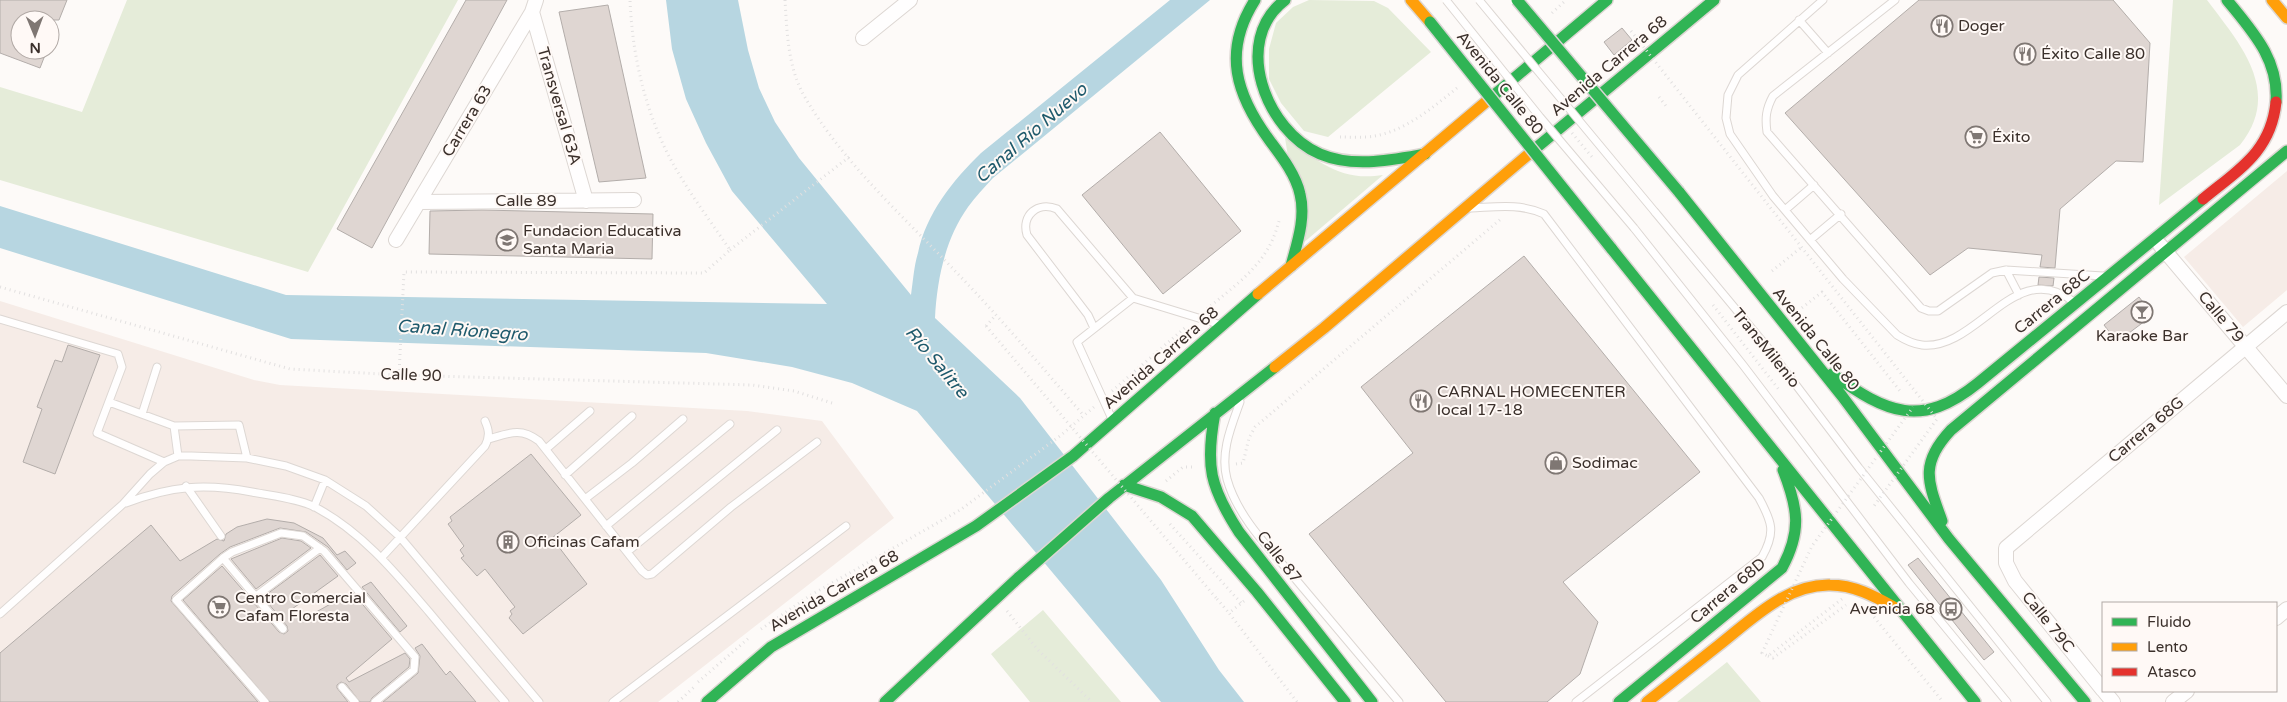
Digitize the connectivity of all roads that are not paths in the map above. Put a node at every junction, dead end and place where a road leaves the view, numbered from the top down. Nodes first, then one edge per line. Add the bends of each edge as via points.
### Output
1 (910, 0) edge
2 (1255, 0) edge
3 (1285, 0) edge
4 (1410, 0) edge
5 (1446, 0) edge
6 (1479, 0) edge
7 (1517, 0) edge
8 (1608, 0) edge
9 (1714, 0) edge
10 (1823, 0) edge
11 (1895, 0) edge
12 (2227, 0) edge
13 (2272, 0) edge
14 (534, 6) edge
15 (2287, 18) edge
16 (1799, 20) junction
17 (863, 38) dead end
18 (1828, 53) junction
19 (2287, 151) edge
20 (1425, 154) junction
21 (1814, 185) junction
22 (634, 200) dead end
23 (586, 201) junction
24 (419, 202) junction
25 (1463, 208) junction
26 (1785, 210) junction
27 (1841, 214) junction
28 (2155, 238) junction
29 (396, 240) dead end
30 (1810, 240) junction
31 (2166, 252) junction
32 (1291, 266) junction
33 (2006, 270) junction
34 (2108, 276) junction
35 (2019, 295) junction
36 (1133, 298) junction
37 (2075, 303) junction
38 (2287, 312) edge
39 (2088, 317) junction
40 (0, 319) edge
41 (1223, 326) junction
42 (1094, 328) junction
43 (2245, 346) junction
44 (1814, 360) junction
45 (157, 367) dead end
46 (1978, 383) junction
47 (1245, 390) junction
48 (2287, 396) edge
49 (1990, 397) junction
50 (109, 402) junction
51 (590, 412) dead end
52 (1214, 413) junction
53 (142, 414) junction
54 (632, 416) dead end
55 (682, 419) dead end
56 (485, 420) dead end
57 (1113, 421) junction
58 (730, 424) dead end
59 (174, 426) junction
60 (777, 430) dead end
61 (489, 439) junction
62 (817, 442) dead end
63 (1772, 448) junction
64 (546, 449) junction
65 (178, 456) junction
66 (247, 458) junction
67 (164, 462) junction
68 (565, 475) junction
69 (325, 480) junction
70 (1124, 485) junction
71 (186, 486) junction
72 (585, 499) junction
73 (123, 504) junction
74 (314, 507) junction
75 (606, 526) junction
76 (846, 526) dead end
77 (221, 536) dead end
78 (400, 537) junction
79 (1949, 539) junction
80 (320, 548) junction
81 (2006, 548) joint
82 (627, 552) junction
83 (382, 557) junction
84 (223, 558) junction
85 (255, 597) junction
86 (2287, 609) edge
87 (1900, 610) junction
88 (0, 614) edge
89 (2277, 617) edge
90 (283, 629) dead end
91 (2079, 660) junction
92 (2061, 674) junction
93 (342, 687) dead end
94 (2102, 688) edge
95 (2186, 692) edge
96 (265, 702) edge
97 (355, 702) edge
98 (375, 702) edge
99 (505, 702) edge
100 (539, 702) edge
101 (613, 702) edge
102 (707, 702) edge
103 (885, 702) edge
104 (1345, 702) edge
105 (1372, 702) edge
106 (1399, 702) edge
107 (1576, 702) edge
108 (1619, 702) edge
109 (1647, 702) edge
110 (1975, 702) edge
111 (2007, 702) edge
112 (2047, 702) edge
113 (2084, 702) edge
114 (2173, 702) edge

1 - 17 street
2 - 32 main road via 1238,35 1239,85 1249,110 1285,160 1300,192 1300,228
3 - 20 main road via 1268,21 1257,56 1268,102 1284,124 1303,143 1342,161 1362,163
4 - 63 main road, Avenida Calle 80, bridge
5 - 111 lane, TransMilenio, bridge via 1634,228 1909,583
6 - 112 lane, TransMilenio, bridge via 1768,348 1859,468
7 - 44 main road, Avenida Calle 80, bridge via 1679,192
8 - 20 main road, Avenida Carrera 68
9 - 25 main road, Avenida Carrera 68
10 - 16 lane
11 - 18 lane
12 - 28 main road, Carrera 68C via 2260,41 2274,70 2276,117 2270,135 2255,156
13 - 15 main road
14 - 23 street, Transversal 63A
14 - 24 street, Carrera 63
16 - 18 lane
16 - 26 lane via 1738,75 1728,95 1726,118 1730,134
18 - 21 lane via 1773,96 1765,120 1767,132
19 - 31 main road, Carrera 68C
20 - 32 main road, Avenida Carrera 68
21 - 26 lane
21 - 27 lane
22 - 23 street, Calle 89
23 - 24 street, Calle 89
24 - 29 street, Carrera 63
25 - 47 main road, Avenida Carrera 68 via 1324,328
25 - 107 lane via 1516,206 1544,214 1759,498 1769,516 1770,542 1762,557
26 - 30 lane
27 - 30 lane
27 - 33 lane via 1921,308 1929,311 1938,311 1992,273
28 - 31 street, Calle 79
28 - 34 main road, Carrera 68C
30 - 35 lane via 1897,335 1922,346 1945,343
31 - 39 main road, Carrera 68C
31 - 43 street, Calle 79
32 - 41 main road, Avenida Carrera 68
33 - 34 lane
33 - 35 lane
34 - 37 main road, Carrera 68C
35 - 37 lane via 2049,290 2067,296
36 - 41 lane
36 - 42 lane
36 - 42 lane via 1057,209 1046,206 1035,209 1025,222 1027,235 1088,315
37 - 39 lane
37 - 46 main road, Carrera 68C
38 - 43 street, Carrera 68G
39 - 49 main road, Carrera 68C
40 - 50 lane via 118,354 122,367
41 - 57 main road, Avenida Carrera 68
42 - 57 lane via 1077,342
43 - 48 street, Calle 79
43 - 81 street, Carrera 68G
44 - 46 main road, Carrera 68C via 1867,398 1900,410 1922,411 1944,406
44 - 79 main road, Avenida Calle 80
45 - 53 lane
46 - 49 main road
47 - 52 main road, Avenida Carrera 68
47 - 106 lane via 1224,457 1234,498 1273,552
49 - 79 main road, Carrera 68C via 1936,446 1930,456 1930,486
50 - 53 lane
50 - 67 lane via 97,433
51 - 64 lane
52 - 70 main road, Avenida Carrera 68
52 - 105 main road, Calle 87 via 1208,467 1221,504 1239,532
53 - 59 lane
54 - 68 lane
55 - 72 lane
56 - 61 lane
57 - 102 main road, Avenida Carrera 68 via 1073,456 976,526 771,646
58 - 75 lane
59 - 65 lane
59 - 66 lane via 239,425
60 - 82 lane
61 - 64 lane via 524,432
61 - 78 lane
62 - 82 lane via 652,574 642,571
63 - 87 main road, Avenida Calle 80
63 - 108 main road, Carrera 68D via 1796,510 1797,534 1782,568
64 - 68 lane
65 - 66 lane
65 - 67 lane
66 - 69 lane via 286,466
67 - 73 lane
68 - 72 lane
69 - 74 lane
69 - 78 lane via 366,506
70 - 103 main road, Avenida Carrera 68
70 - 104 main road via 1161,498 1192,516
71 - 73 lane
71 - 74 lane via 228,488 285,498
71 - 77 lane
72 - 75 lane
73 - 88 lane
74 - 83 lane via 353,532
75 - 82 lane
76 - 101 lane
78 - 83 lane
78 - 100 lane
79 - 92 main road, Avenida Calle 80
80 - 84 lane via 302,536 281,533
80 - 85 lane
80 - 98 lane via 415,657 414,670
81 - 91 street, Calle 79C via 2006,563 2015,581
83 - 99 lane
84 - 85 lane
84 - 96 lane via 176,600
85 - 90 lane
86 - 89 street
87 - 109 main road via 1858,588 1842,584 1823,584 1798,590 1766,608
87 - 110 main road, Avenida Calle 80
91 - 92 main road
91 - 94 street, Calle 79C
92 - 113 main road, Avenida Calle 80
93 - 97 lane
95 - 114 street

